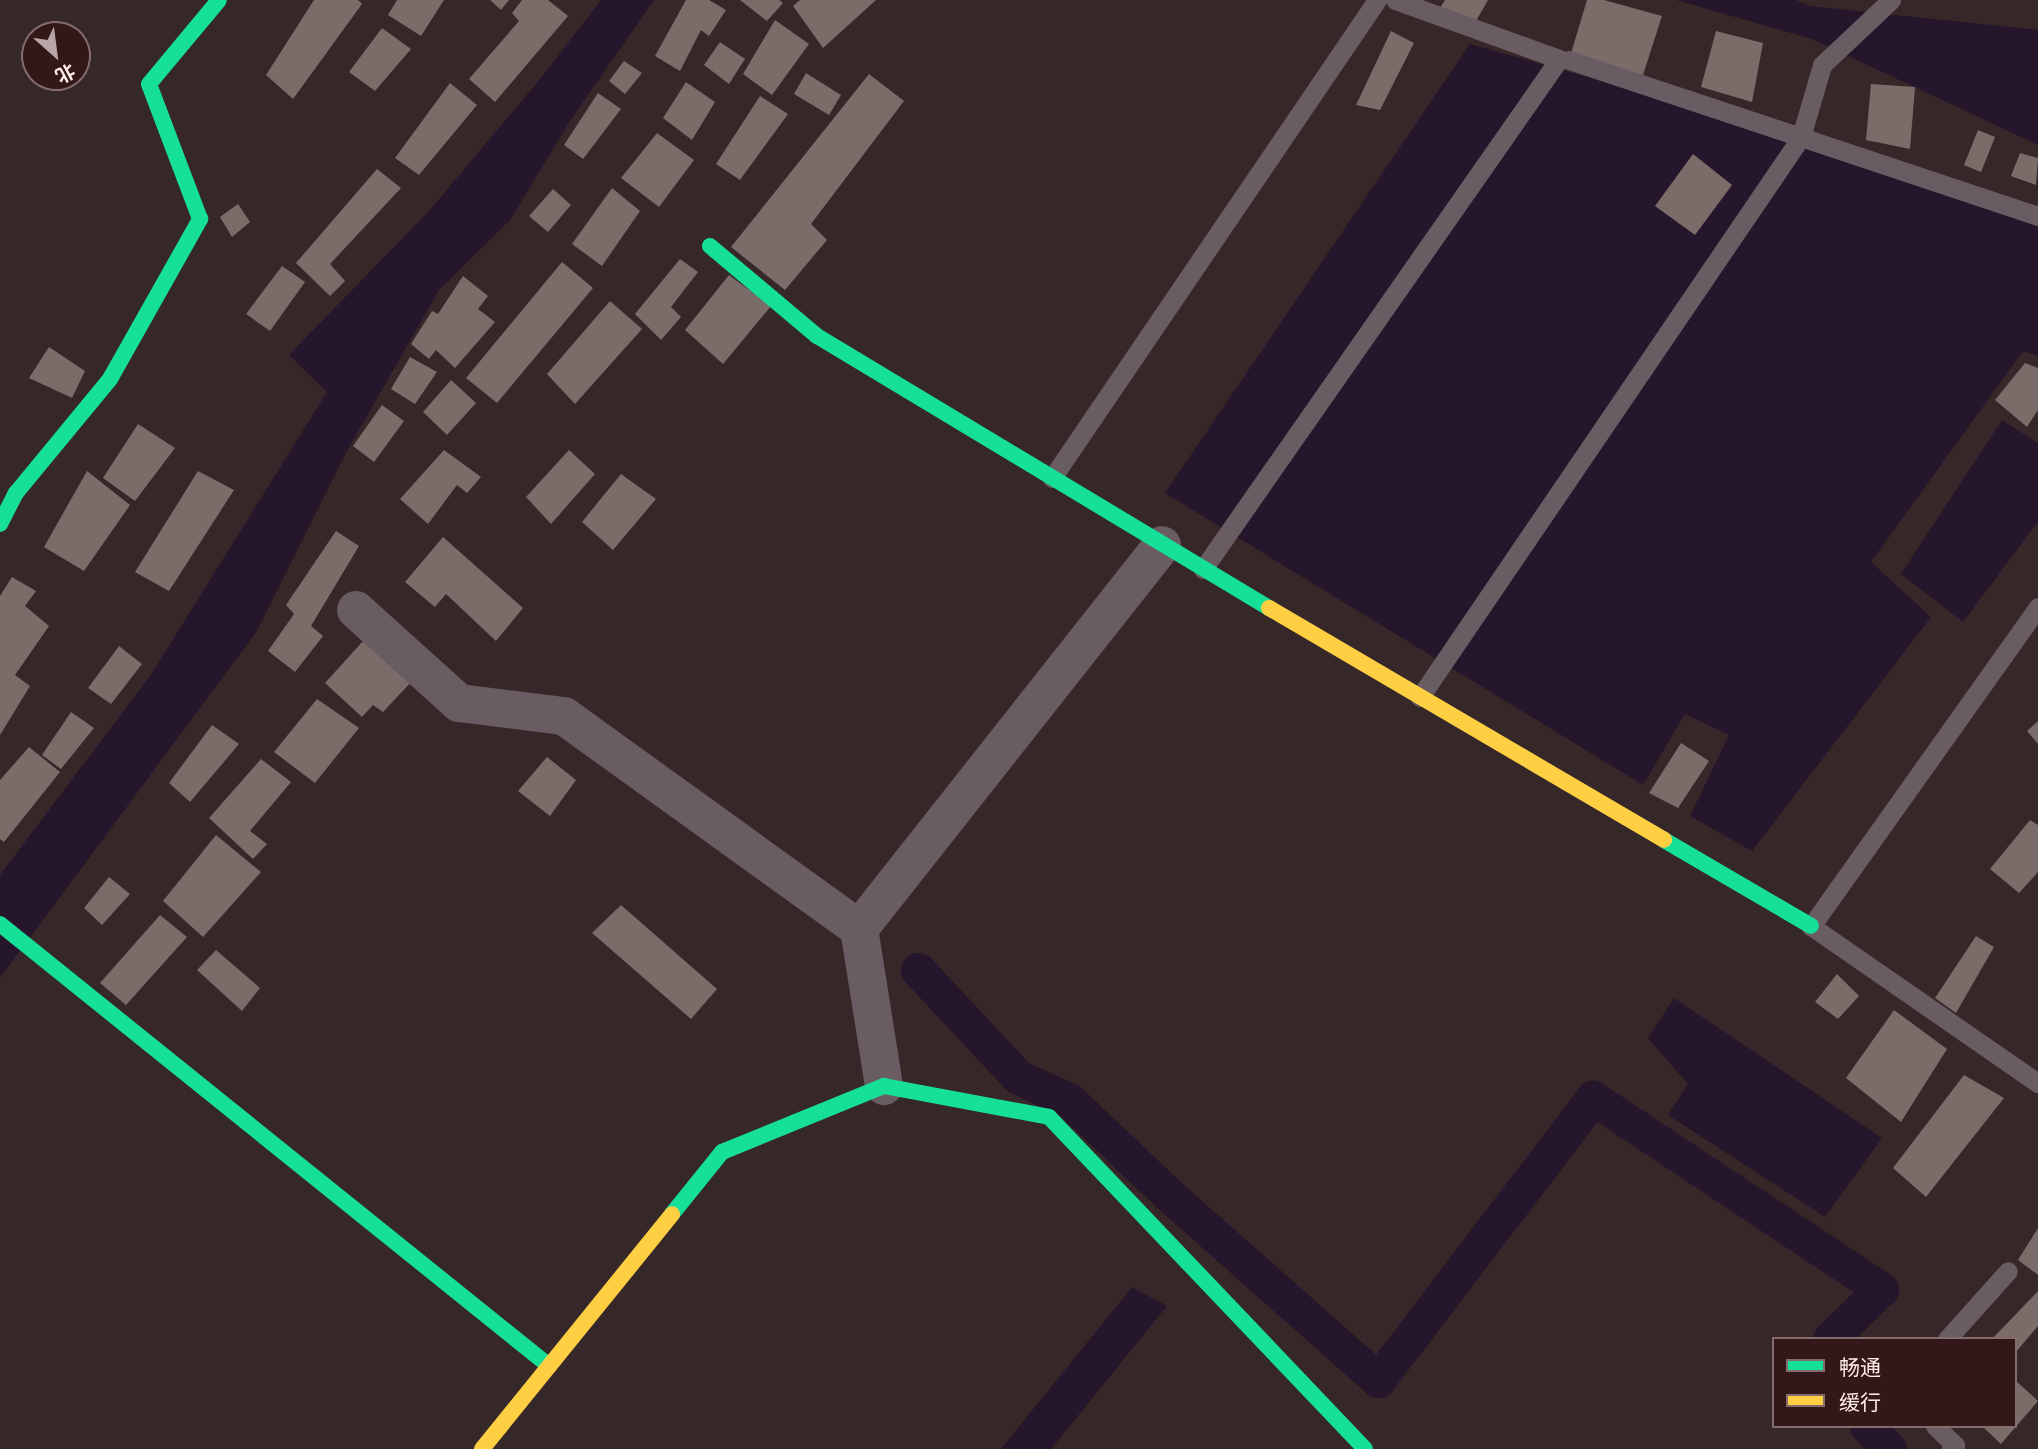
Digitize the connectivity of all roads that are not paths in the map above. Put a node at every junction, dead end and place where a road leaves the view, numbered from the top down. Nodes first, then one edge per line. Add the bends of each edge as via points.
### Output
1 (219, 0) edge
2 (1377, 0) edge
3 (1395, 0) edge
4 (1891, 0) edge
5 (1569, 60) dead end
6 (1801, 137) junction
7 (2038, 216) edge
8 (710, 246) dead end
9 (1052, 478) junction
10 (0, 524) edge
11 (1161, 545) junction
12 (1203, 569) junction
13 (2038, 607) edge
14 (356, 610) dead end
15 (1420, 697) junction
16 (0, 924) edge
17 (1811, 926) junction
18 (859, 929) junction
19 (2038, 1083) edge
20 (884, 1086) junction
21 (2008, 1271) dead end
22 (1949, 1337) edge
23 (548, 1365) junction
24 (1938, 1428) edge
25 (482, 1449) edge
26 (1365, 1449) edge
27 (1951, 1449) edge

1 - 10 street via 149,84 200,219 110,379 16,492
2 - 9 lane
3 - 12 lane via 1559,58
4 - 6 lane via 1822,65
5 - 6 lane
6 - 7 lane
6 - 15 lane
8 - 9 street via 817,336
9 - 11 street
11 - 12 street
11 - 18 street
12 - 15 street
13 - 17 lane
14 - 18 street via 459,703 564,716
15 - 17 street
16 - 23 street
17 - 19 lane
18 - 20 street
20 - 23 street via 722,1152
20 - 26 street via 1049,1117
21 - 22 lane
23 - 25 street
24 - 27 lane via 1955,1445

